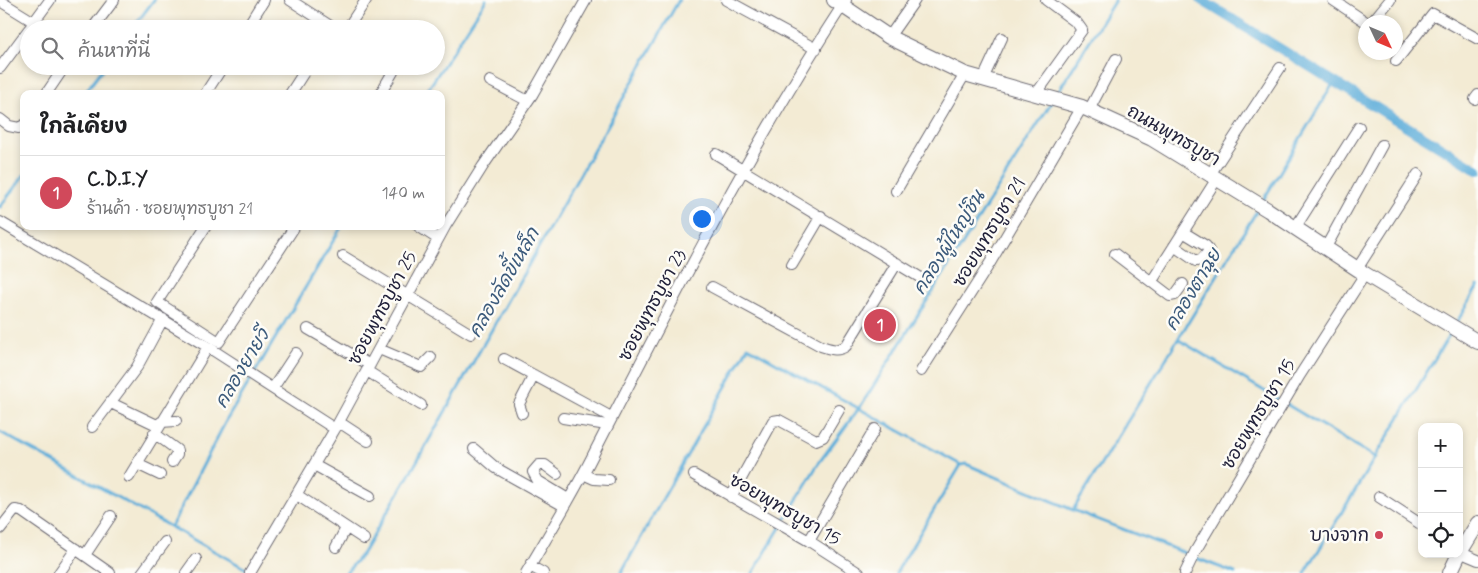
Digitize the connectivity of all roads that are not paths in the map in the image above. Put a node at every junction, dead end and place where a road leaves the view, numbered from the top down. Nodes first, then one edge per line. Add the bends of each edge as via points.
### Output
1 (50, 0) edge
2 (114, 0) edge
3 (264, 0) edge
4 (290, 0) edge
5 (358, 0) edge
6 (366, 0) edge
7 (726, 0) edge
8 (915, 0) edge
9 (1046, 0) edge
10 (1333, 0) edge
11 (1390, 0) edge
12 (0, 1) edge
13 (581, 1) edge
14 (841, 2) edge
15 (24, 20) edge
16 (35, 20) edge
17 (99, 20) edge
18 (252, 20) edge
19 (324, 20) edge
20 (346, 20) edge
21 (348, 20) edge
22 (889, 37) junction
23 (1002, 38) dead end
24 (1478, 40) edge
25 (20, 41) edge
26 (816, 49) junction
27 (1116, 59) dead end
28 (1396, 61) dead end
29 (0, 68) edge
30 (1280, 68) dead end
31 (965, 74) junction
32 (59, 75) edge
33 (217, 75) edge
34 (302, 75) edge
35 (391, 75) edge
36 (983, 79) junction
37 (490, 81) dead end
38 (49, 90) edge
39 (208, 90) edge
40 (293, 90) edge
41 (382, 90) edge
42 (1041, 95) junction
43 (528, 101) junction
44 (1085, 108) junction
45 (0, 119) edge
46 (20, 127) edge
47 (1359, 127) dead end
48 (1382, 145) dead end
49 (716, 154) dead end
50 (744, 170) junction
51 (1418, 174) dead end
52 (1212, 178) junction
53 (896, 192) dead end
54 (821, 216) junction
55 (2, 226) edge
56 (445, 228) edge
57 (1296, 228) junction
58 (203, 230) edge
59 (292, 230) edge
60 (424, 230) edge
61 (444, 230) edge
62 (1183, 232) junction
63 (438, 239) junction
64 (1174, 246) junction
65 (1326, 247) junction
66 (1115, 254) dead end
67 (343, 256) dead end
68 (897, 263) junction
69 (792, 265) dead end
70 (1361, 272) junction
71 (921, 278) dead end
72 (1152, 281) junction
73 (1183, 284) dead end
74 (712, 287) dead end
75 (409, 295) junction
76 (163, 319) junction
77 (308, 329) dead end
78 (472, 334) dead end
79 (1478, 342) edge
80 (208, 346) junction
81 (379, 349) junction
82 (296, 353) dead end
83 (431, 357) dead end
84 (504, 359) dead end
85 (368, 368) junction
86 (921, 371) dead end
87 (534, 376) junction
88 (273, 388) junction
89 (111, 403) junction
90 (420, 405) dead end
91 (839, 410) dead end
92 (522, 413) dead end
93 (563, 418) dead end
94 (176, 421) dead end
95 (609, 421) junction
96 (337, 425) junction
97 (158, 427) junction
98 (92, 428) dead end
99 (874, 429) dead end
100 (368, 441) dead end
101 (474, 450) dead end
102 (172, 462) dead end
103 (137, 464) junction
104 (314, 465) junction
105 (557, 474) dead end
106 (583, 474) junction
107 (160, 475) dead end
108 (694, 475) dead end
109 (129, 477) dead end
110 (608, 480) dead end
111 (297, 495) junction
112 (370, 496) dead end
113 (731, 496) junction
114 (1379, 496) dead end
115 (566, 503) junction
116 (111, 516) dead end
117 (1418, 522) edge
118 (1478, 523) edge
119 (346, 528) junction
120 (0, 529) edge
121 (364, 540) dead end
122 (809, 541) junction
123 (165, 542) dead end
124 (336, 547) dead end
125 (1463, 547) edge
126 (81, 552) junction
127 (1463, 554) edge
128 (1457, 558) edge
129 (196, 559) dead end
130 (1478, 560) edge
131 (528, 570) edge
132 (59, 573) edge
133 (110, 573) edge
134 (142, 573) edge
135 (186, 573) edge
136 (250, 573) edge
137 (543, 573) edge
138 (859, 573) edge
139 (1185, 573) edge
140 (1450, 573) edge

1 - 16 street
2 - 17 street
3 - 18 street
4 - 19 street
5 - 20 street
6 - 21 street
7 - 26 street
8 - 22 street
9 - 42 street via 1078,23 1082,30
10 - 11 street via 1366,22 1372,22
12 - 15 street
13 - 43 street, ซอยพุทธบูชา 25
14 - 22 main road, ถนนพุทธบูชา
14 - 26 street, ซอยพุทธบูชา 23
22 - 31 main road, ถนนพุทธบูชา
23 - 36 street
24 - 28 street via 1433,14
25 - 29 street
26 - 50 street, ซอยพุทธบูชา 23
27 - 44 street, ซอยพุทธบูชา 21
30 - 52 street
31 - 36 main road, ถนนพุทธบูชา
31 - 53 street
32 - 38 street
33 - 39 street
34 - 40 street
35 - 41 street
36 - 42 main road, ถนนพุทธบูชา
37 - 43 street
42 - 44 main road, ถนนพุทธบูชา
43 - 56 street, ซอยพุทธบูชา 25
44 - 52 main road, ถนนพุทธบูชา via 1152,139
44 - 86 street, ซอยพุทธบูชา 21
45 - 46 street via 9,126
47 - 57 street
48 - 65 street
49 - 50 street
50 - 54 street
50 - 95 street, ซอยพุทธบูชา 23
51 - 70 street, ซอยพุทธบูชา 15
52 - 57 main road, ถนนพุทธบูชา
52 - 62 street
54 - 68 street
54 - 69 street
55 - 76 street
57 - 65 main road, ถนนพุทธบูชา
58 - 59 street via 157,302 219,342
60 - 63 street
61 - 63 street, ซอยพุทธบูชา 25
62 - 64 street
62 - 64 street via 1208,247 1209,251 1202,260 1196,261
63 - 75 street, ซอยพุทธบูชา 25
64 - 72 street
65 - 70 main road, ถนนพุทธบูชา
66 - 72 street
67 - 75 street
68 - 71 street
68 - 74 street via 846,346 833,350
70 - 79 main road, ถนนพุทธบูชา
70 - 139 street, ซอยพุทธบูชา 15
72 - 73 street via 1173,296
75 - 78 street
75 - 81 street, ซอยพุทธบูชา 25
76 - 80 street
76 - 89 street via 144,356
77 - 85 street
80 - 88 street
80 - 97 street
81 - 83 street via 421,368
81 - 85 street, ซอยพุทธบูชา 25
82 - 88 street
84 - 87 street
85 - 90 street
85 - 96 street, ซอยพุทธบูชา 25
87 - 92 street via 519,404
87 - 95 street
88 - 96 street
89 - 97 street
89 - 98 street
91 - 113 street via 823,438 816,440 779,420 773,421
93 - 95 street
94 - 97 street
95 - 106 street, ซอยพุทธบูชา 23
96 - 100 street
96 - 104 street, ซอยพุทธบูชา 25
97 - 102 street via 177,450
97 - 103 street
99 - 122 street
101 - 115 street via 496,468
103 - 107 street
103 - 109 street
104 - 111 street, ซอยพุทธบูชา 25
104 - 112 street
105 - 115 street via 545,465 539,465 533,472 538,481
106 - 110 street
106 - 115 street, ซอยพุทธบูชา 23
108 - 113 street, ซอยพุทธบูชา 15
111 - 119 street
111 - 136 street, ซอยพุทธบูชา 25
113 - 122 street, ซอยพุทธบูชา 15
114 - 117 street
115 - 131 street, ซอยพุทธบูชา 23
116 - 126 street
118 - 125 main road
119 - 121 street
119 - 124 street
120 - 126 street via 10,514 20,511
122 - 138 street, ซอยพุทธบูชา 15
123 - 134 street
126 - 132 street
126 - 133 street
127 - 130 street
128 - 140 main road
129 - 135 street
131 - 137 street

